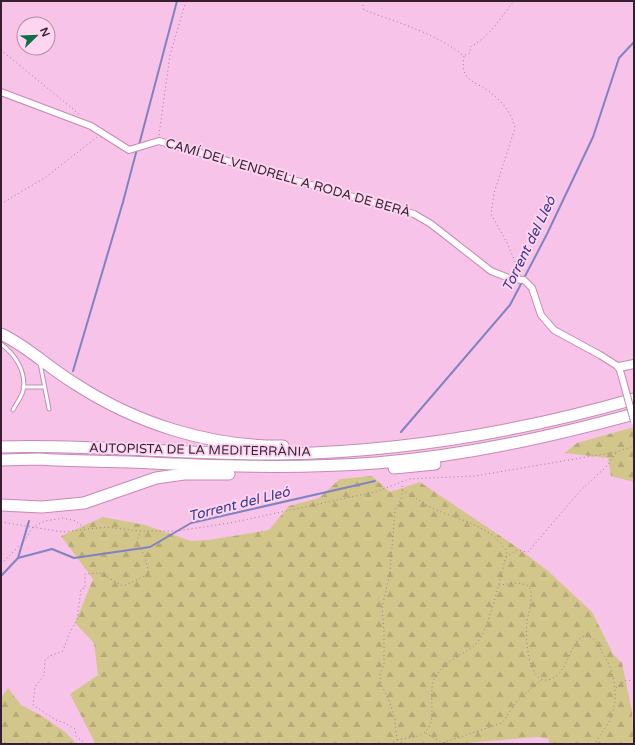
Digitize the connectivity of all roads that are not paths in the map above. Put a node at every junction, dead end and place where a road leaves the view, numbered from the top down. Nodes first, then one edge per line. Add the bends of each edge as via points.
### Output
1 (1, 92) edge
2 (1, 334) edge
3 (1, 344) edge
4 (40, 359) junction
5 (634, 364) edge
6 (619, 367) junction
7 (23, 387) junction
8 (44, 387) junction
9 (634, 399) edge
10 (49, 409) dead end
11 (13, 410) dead end
12 (634, 414) edge
13 (617, 419) junction
14 (634, 421) edge
15 (1, 447) edge
16 (381, 448) junction
17 (1, 460) edge
18 (1, 505) edge

1 - 6 street, CAMÍ DEL VENDRELL A RODA DE BERÀ via 91,126 129,150 158,141 414,214 431,224 491,271 511,279 524,280 532,288 541,315 554,330
2 - 4 highway
3 - 7 lane via 10,351 19,364
4 - 8 lane
4 - 16 highway via 73,383 129,414 199,437 255,445
5 - 6 street
6 - 14 street, bridge
7 - 8 lane
7 - 11 lane
8 - 10 lane
9 - 16 highway, AUTOPISTA DE LA MEDITERRÀNIA via 514,428 449,440
12 - 13 highway, AUTOPISTA DE LA MEDITERRÀNIA
13 - 17 highway, AUTOPISTA DE LA MEDITERRÀNIA via 515,443 446,455 375,463 266,467
13 - 18 highway via 568,439 447,462 314,474 184,474 156,478 84,503 42,507
15 - 16 highway, AUTOPISTA DE LA MEDITERRÀNIA via 83,447 273,454

